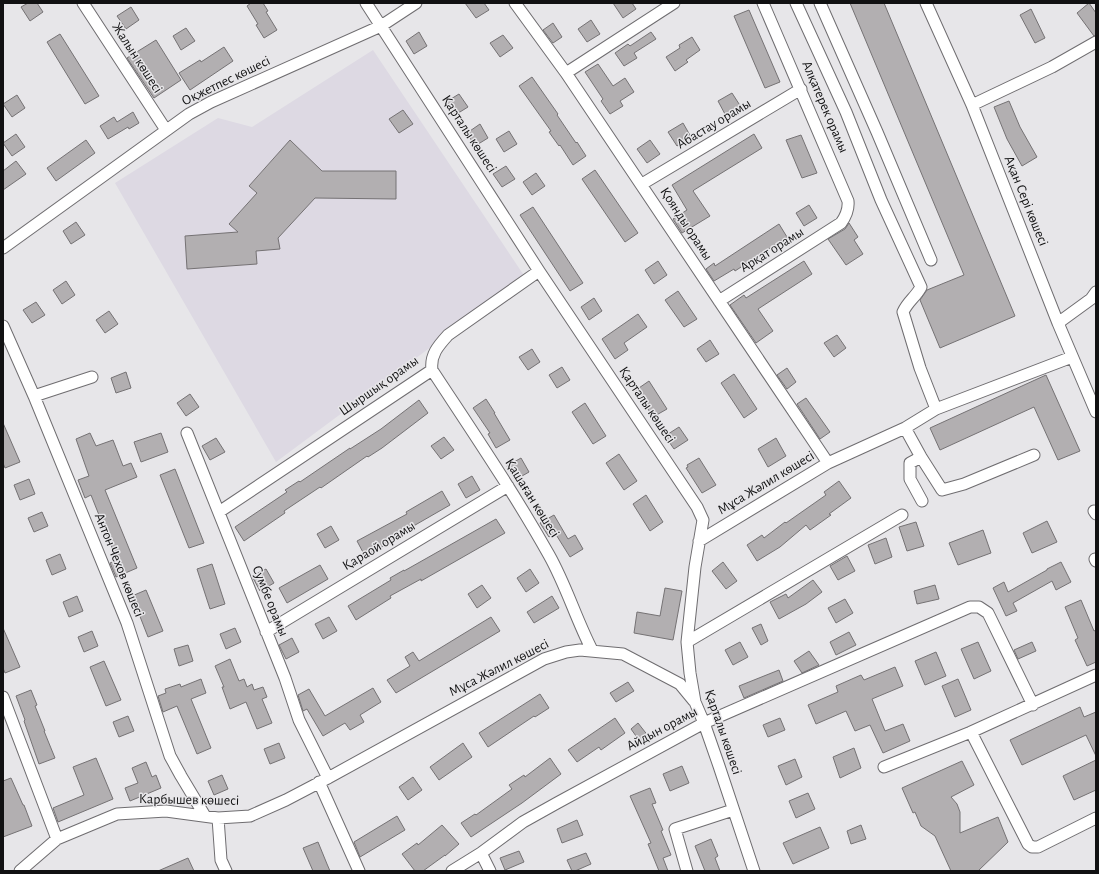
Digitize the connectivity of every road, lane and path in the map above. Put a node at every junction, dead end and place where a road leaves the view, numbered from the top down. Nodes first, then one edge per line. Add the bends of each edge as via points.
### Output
1 (83, 3) edge
2 (366, 3) edge
3 (416, 3) edge
4 (515, 3) edge
5 (674, 3) edge
6 (763, 3) edge
7 (796, 3) edge
8 (820, 3) edge
9 (926, 3) edge
10 (381, 26) junction
11 (1096, 42) edge
12 (566, 73) junction
13 (801, 89) junction
14 (972, 105) junction
15 (166, 130) junction
16 (642, 184) junction
17 (841, 223) joint
18 (3, 248) edge
19 (931, 260) dead end
20 (539, 271) junction
21 (1096, 292) edge
22 (719, 301) junction
23 (1058, 323) junction
24 (3, 326) edge
25 (1072, 356) junction
26 (432, 370) junction
27 (92, 377) dead end
28 (34, 396) junction
29 (936, 409) junction
30 (1096, 412) edge
31 (905, 428) junction
32 (188, 433) dead end
33 (1034, 455) dead end
34 (921, 457) junction
35 (828, 463) junction
36 (508, 486) junction
37 (922, 501) dead end
38 (219, 512) junction
39 (902, 515) dead end
40 (699, 541) junction
41 (266, 632) junction
42 (686, 642) junction
43 (592, 650) junction
44 (1096, 675) edge
45 (3, 697) edge
46 (695, 702) junction
47 (1033, 705) junction
48 (704, 723) junction
49 (971, 732) junction
50 (884, 767) dead end
51 (323, 780) junction
52 (733, 810) junction
53 (205, 816) junction
54 (218, 818) junction
55 (1096, 818) edge
56 (57, 839) junction
57 (482, 853) junction
58 (20, 871) edge
59 (226, 871) edge
60 (359, 871) edge
61 (452, 871) edge
62 (490, 871) edge
63 (687, 871) edge
64 (754, 871) edge

1 - 15 street, Жалын көшесі
2 - 10 street, Қарталы көшесі
3 - 10 street, Оқжетпес көшесі
4 - 12 street, Қоянды орамы
5 - 12 street
6 - 13 street, Алқатерек орамы
7 - 29 street via 846,112 881,200 920,287 903,312
8 - 19 street
9 - 14 street, Ақан Сері көшесі
10 - 15 street, Оқжетпес көшесі via 211,102
10 - 20 street, Қарталы көшесі
11 - 14 street via 1052,67
12 - 16 street, Қоянды орамы
13 - 16 street, Абастау орамы
13 - 17 street, Алқатерек орамы via 848,201 848,214
14 - 23 street, Ақан Сері көшесі
15 - 18 street, Оқжетпес көшесі
16 - 22 street, Қоянды орамы
17 - 22 street, Арқат орамы
20 - 26 street, Шыршық орамы via 448,335 435,349 431,361
20 - 40 street, Қарталы көшесі via 697,507 702,520
21 - 23 street via 1091,299
22 - 35 street, Қоянды орамы
23 - 25 street, Ақан Сері көшесі
24 - 28 street, Антон Чехов көшесі
25 - 29 street, Мұса Жәлил көшесі
25 - 30 street, Ақан Сері көшесі
26 - 36 street, Қашаған көшесі
26 - 38 street, Шыршық орамы
27 - 28 street
28 - 53 street, Антон Чехов көшесі via 127,623 170,756
29 - 31 street, Мұса Жәлил көшесі
31 - 34 street
31 - 35 street, Мұса Жәлил көшесі
32 - 38 street, Сумбе орамы
33 - 34 street via 964,484 942,490
34 - 37 street via 910,463 910,479
35 - 40 street, Мұса Жәлил көшесі
36 - 41 street, Қараой орамы
36 - 43 street, Қашаған көшесі via 550,557
38 - 41 street, Сумбе орамы
39 - 42 street
40 - 42 street, Қарталы көшесі
41 - 51 street, Сумбе орамы
42 - 46 street, Қарталы көшесі
43 - 46 street, Мұса Жәлил көшесі via 623,654 658,671 680,684
43 - 51 street, Мұса Жәлил көшесі via 566,652 544,658
44 - 47 street
45 - 56 street
46 - 48 street, Қарталы көшесі
47 - 48 street, Айдын орамы via 988,613 979,607 970,607
47 - 49 street
48 - 52 street, Қарталы көшесі
48 - 57 street, Айдын орамы via 523,822
49 - 50 street
49 - 55 street via 1028,844 1032,847 1038,847
51 - 54 street, Карбышев көшесі via 250,816
51 - 60 street, Сумбе орамы
52 - 63 street via 675,829
52 - 64 street, Қарталы көшесі
53 - 54 street, Карбышев көшесі
53 - 56 street, Карбышев көшесі via 166,811 117,814
54 - 59 street via 221,860
56 - 58 street, Карбышев көшесі
57 - 61 street, Айдын орамы
57 - 62 street

